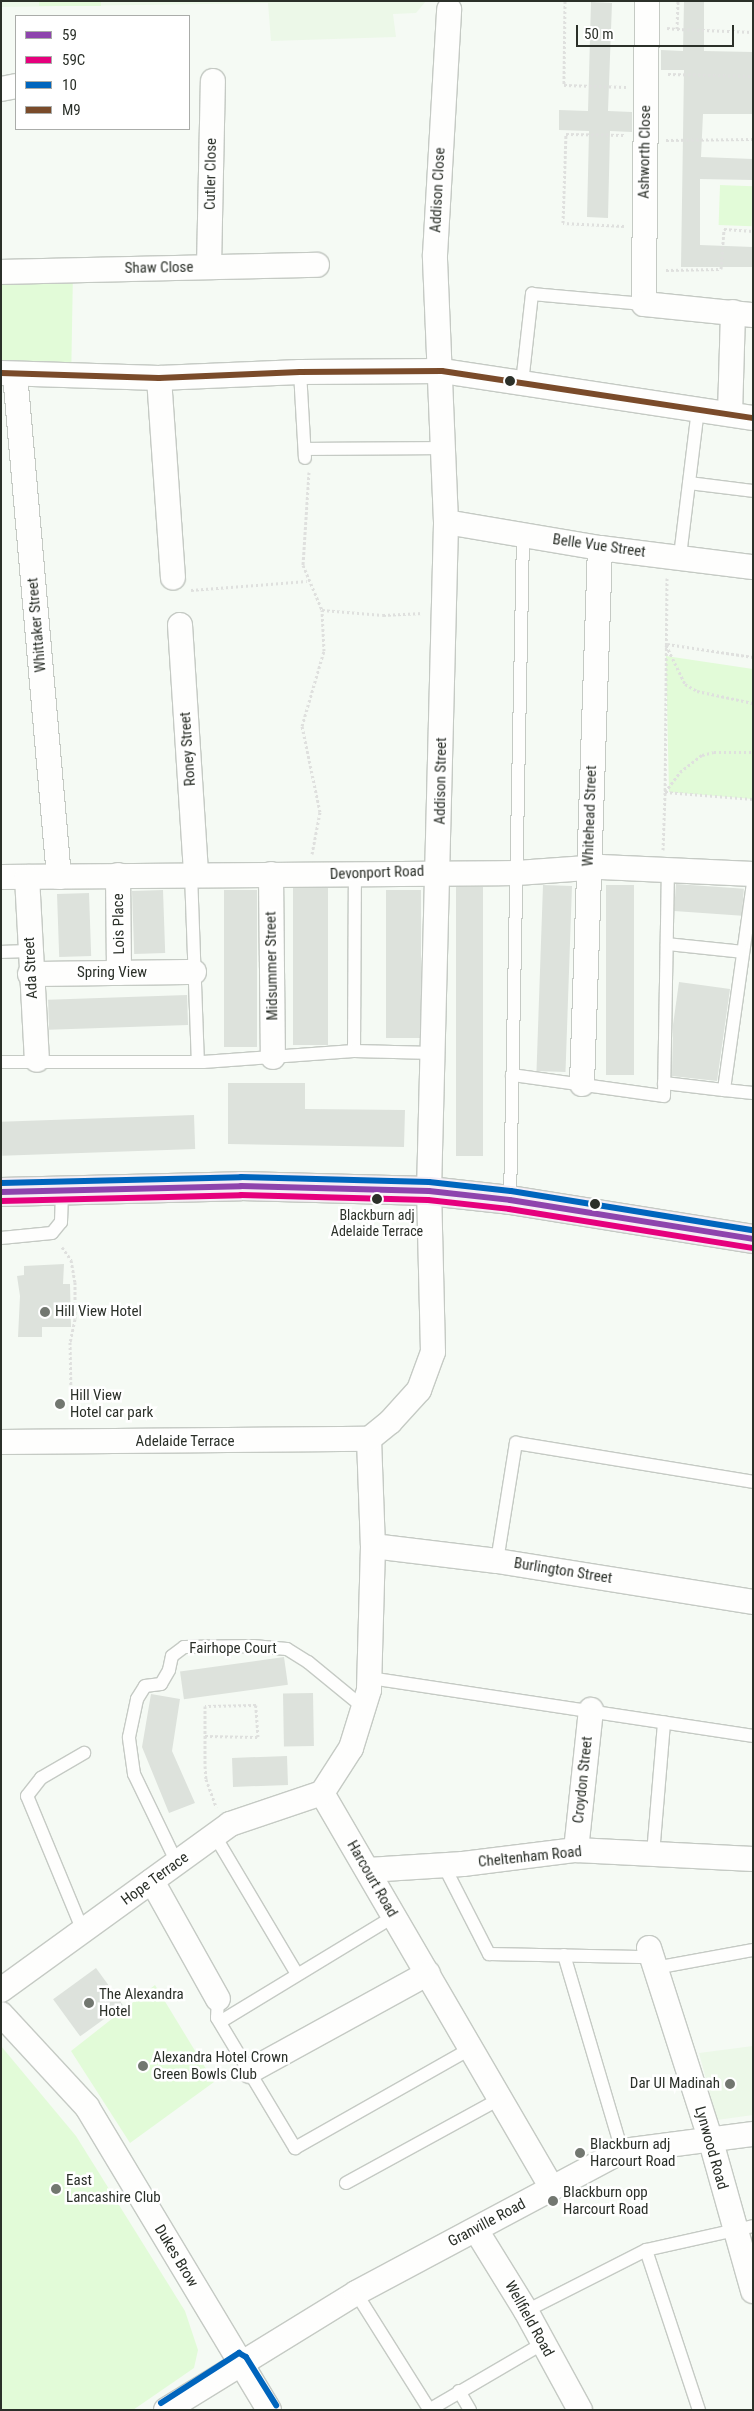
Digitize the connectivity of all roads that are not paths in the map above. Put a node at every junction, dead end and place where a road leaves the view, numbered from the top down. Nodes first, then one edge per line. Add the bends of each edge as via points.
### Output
1 (647, 1) edge
2 (448, 9) dead end
3 (213, 81) dead end
4 (15, 86) edge
5 (1, 88) edge
6 (316, 265) dead end
7 (209, 267) junction
8 (1, 272) edge
9 (644, 304) junction
10 (743, 314) edge
11 (442, 371) junction
12 (300, 372) junction
13 (8, 374) edge
14 (159, 378) junction
15 (522, 383) junction
16 (698, 409) junction
17 (730, 414) junction
18 (753, 418) edge
19 (444, 448) junction
20 (689, 483) junction
21 (753, 491) edge
22 (446, 522) junction
23 (523, 535) junction
24 (600, 548) junction
25 (674, 555) junction
26 (753, 567) edge
27 (179, 584) road end
28 (180, 625) dead end
29 (588, 868) junction
30 (665, 868) junction
31 (439, 871) junction
32 (517, 872) junction
33 (193, 874) junction
34 (271, 874) junction
35 (355, 874) junction
36 (753, 874) edge
37 (118, 875) junction
38 (1, 877) edge
39 (27, 877) junction
40 (60, 877) junction
41 (753, 883) edge
42 (667, 944) junction
43 (1, 952) edge
44 (743, 952) junction
45 (30, 962) junction
46 (194, 972) junction
47 (120, 973) junction
48 (354, 1051) junction
49 (434, 1053) junction
50 (273, 1057) junction
51 (37, 1060) junction
52 (1, 1062) edge
53 (198, 1062) junction
54 (512, 1075) junction
55 (664, 1083) junction
56 (582, 1084) junction
57 (724, 1090) junction
58 (753, 1094) edge
59 (62, 1190) junction
60 (429, 1191) junction
61 (1, 1192) edge
62 (510, 1200) junction
63 (1, 1238) edge
64 (753, 1239) edge
65 (369, 1439) junction
66 (1, 1442) edge
67 (753, 1482) edge
68 (373, 1546) junction
69 (498, 1561) junction
70 (753, 1602) edge
71 (370, 1678) junction
72 (364, 1708) junction
73 (590, 1710) junction
74 (664, 1722) junction
75 (753, 1736) edge
76 (84, 1753) dead end
77 (322, 1793) junction
78 (219, 1832) junction
79 (576, 1850) junction
80 (653, 1854) junction
81 (753, 1859) edge
82 (177, 1863) junction
83 (444, 1866) junction
84 (368, 1870) junction
85 (152, 1881) junction
86 (394, 1916) junction
87 (83, 1931) junction
88 (753, 1950) edge
89 (564, 1956) junction
90 (652, 1958) junction
91 (428, 1973) junction
92 (297, 1974) junction
93 (1, 1990) edge
94 (218, 1999) joint
95 (1, 2014) edge
96 (220, 2022) junction
97 (472, 2048) junction
98 (250, 2071) junction
99 (501, 2098) junction
100 (753, 2134) edge
101 (710, 2138) junction
102 (622, 2151) junction
103 (346, 2183) dead end
104 (552, 2188) junction
105 (744, 2227) edge
106 (476, 2230) junction
107 (646, 2250) junction
108 (753, 2291) edge
109 (356, 2293) junction
110 (526, 2311) junction
111 (542, 2344) junction
112 (239, 2362) junction
113 (459, 2391) junction
114 (166, 2410) edge
115 (269, 2410) edge
116 (429, 2410) edge
117 (470, 2410) edge
118 (580, 2410) edge
119 (699, 2410) edge

1 - 9 street, Ashworth Close
2 - 11 street, Addison Close via 435,255
3 - 7 street, Cutler Close
4 - 5 street
6 - 7 street, Shaw Close
7 - 8 street, Shaw Close
9 - 10 street
9 - 15 lane via 532,294
10 - 17 street
11 - 12 street
11 - 15 street
11 - 19 street, Addison Street
12 - 14 street
12 - 19 lane via 305,454
13 - 14 street
13 - 40 street, Whittaker Street
14 - 27 street
15 - 16 street
16 - 17 street
16 - 20 lane
17 - 18 street
19 - 22 street, Addison Street
20 - 21 lane
20 - 25 lane
22 - 23 street, Belle Vue Street
22 - 31 street, Addison Street
23 - 24 street, Belle Vue Street
23 - 32 lane
24 - 25 street, Belle Vue Street
24 - 29 street, Whitehead Street
25 - 26 street, Belle Vue Street
28 - 33 street, Roney Street
29 - 30 street, Devonport Road
29 - 32 street, Devonport Road
29 - 56 street, Whitehead Street
30 - 36 street, Devonport Road
30 - 42 lane
31 - 32 street, Devonport Road
31 - 35 street, Devonport Road
31 - 49 street, Addison Street
32 - 54 lane
33 - 34 street, Devonport Road
33 - 37 street, Devonport Road
33 - 46 lane
34 - 35 street, Devonport Road
34 - 50 street, Midsummer Street
35 - 48 lane
37 - 40 street, Devonport Road
37 - 47 street, Lois Place
38 - 39 street, Devonport Road
39 - 40 street, Devonport Road
39 - 45 street, Ada Street
41 - 44 lane
42 - 44 lane
42 - 55 lane
43 - 45 lane
44 - 57 lane
45 - 47 street, Spring View
45 - 51 street, Ada Street
46 - 47 street, Spring View
46 - 53 lane
48 - 49 lane
48 - 50 lane
49 - 60 street, Addison Street
50 - 53 lane
51 - 52 lane
51 - 53 lane
54 - 56 lane
54 - 62 lane
55 - 56 lane via 664,1096
55 - 57 lane
57 - 58 lane
59 - 60 highway via 242,1186
59 - 61 highway
59 - 63 lane via 61,1222 52,1233
60 - 62 highway
60 - 65 street via 433,1352 419,1390 390,1422
62 - 64 highway
65 - 66 street, Adelaide Terrace
65 - 68 street
67 - 69 lane via 516,1443
68 - 69 street, Burlington Street
68 - 71 street
69 - 70 street, Burlington Street
71 - 72 street
71 - 73 lane
72 - 77 street via 351,1748
72 - 82 lane, Fairhope Court via 308,1662 286,1649 184,1646 172,1656 161,1684 145,1686 137,1699 129,1737 134,1774
73 - 74 lane
73 - 79 street, Croydon Street
74 - 75 lane
74 - 80 lane
76 - 87 lane via 41,1778 27,1796
77 - 78 street, Hope Terrace
77 - 84 street, Harcourt Road
78 - 82 street, Hope Terrace
78 - 92 lane
79 - 80 street, Cheltenham Road
79 - 83 street, Cheltenham Road
80 - 81 street, Cheltenham Road
82 - 85 street, Hope Terrace
83 - 84 street, Cheltenham Road
83 - 89 lane via 489,1954
84 - 86 street, Harcourt Road
85 - 87 street, Hope Terrace
85 - 94 street
86 - 91 street, Harcourt Road
86 - 92 lane
87 - 93 street, Hope Terrace
88 - 90 lane
89 - 90 lane
89 - 102 lane
90 - 101 street, Lynwood Road
91 - 97 street, Harcourt Road
91 - 98 street
92 - 96 lane
94 - 96 lane via 217,2018
95 - 112 street, Dukes Brow via 87,2106
96 - 98 lane
97 - 98 lane via 296,2148
97 - 99 street, Harcourt Road
99 - 103 lane
99 - 104 street, Harcourt Road
100 - 101 street, Granville Road
101 - 102 street, Granville Road
101 - 105 street, Lynwood Road
102 - 104 street, Granville Road
104 - 106 street, Granville Road
105 - 107 lane
105 - 108 street, Lynwood Road
106 - 109 street, Granville Road
106 - 110 street, Wellfield Road
107 - 110 lane
107 - 119 lane
109 - 112 street, Granville Road
109 - 116 lane
110 - 111 street, Wellfield Road
111 - 113 lane
111 - 118 street, Wellfield Road
112 - 114 street, Granville Road
112 - 115 street, Dukes Brow
113 - 116 lane
113 - 117 lane

